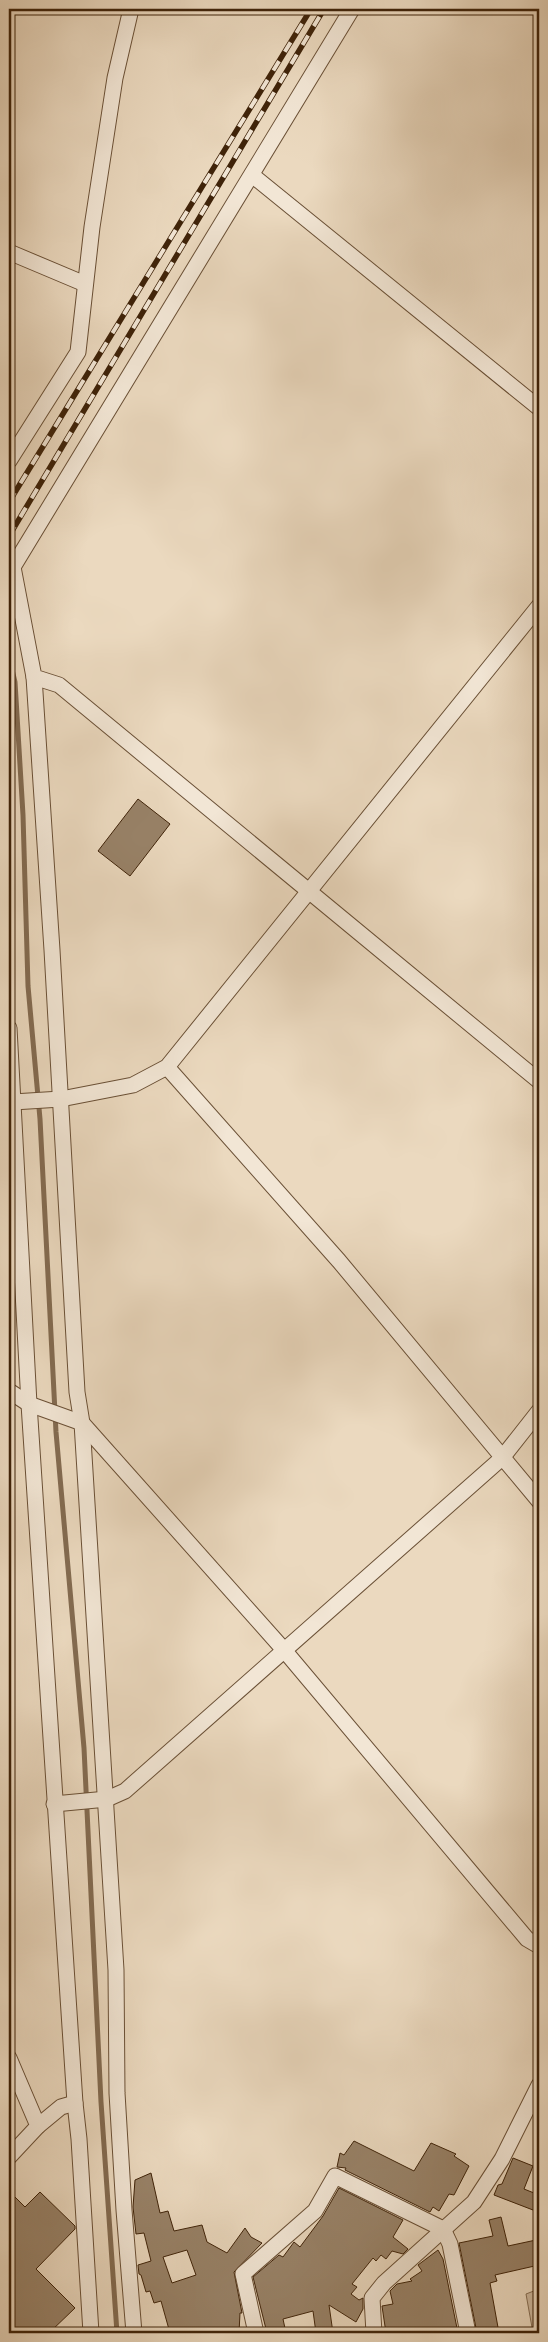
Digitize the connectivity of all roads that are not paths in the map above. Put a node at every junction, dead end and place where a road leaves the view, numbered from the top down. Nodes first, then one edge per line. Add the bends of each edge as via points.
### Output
1 (131, 9) edge
2 (352, 9) edge
3 (252, 175) junction
4 (9, 252) edge
5 (86, 284) junction
6 (539, 408) edge
7 (9, 460) edge
8 (539, 606) edge
9 (34, 677) junction
10 (308, 890) junction
11 (9, 1028) edge
12 (166, 1067) junction
13 (539, 1081) edge
14 (61, 1100) junction
15 (11, 1104) edge
16 (9, 1391) edge
17 (29, 1404) junction
18 (539, 1411) edge
19 (82, 1423) junction
20 (502, 1458) junction
21 (539, 1501) edge
22 (284, 1650) junction
23 (106, 1799) junction
24 (54, 1804) junction
25 (539, 1946) edge
26 (9, 2058) edge
27 (539, 2085) edge
28 (75, 2103) junction
29 (38, 2126) junction
30 (9, 2157) edge
31 (443, 2229) junction
32 (91, 2333) edge
33 (134, 2333) edge
34 (256, 2333) edge
35 (374, 2333) edge
36 (468, 2333) edge

1 - 5 street via 115,78
2 - 3 street
3 - 6 street
3 - 9 street via 13,567
4 - 5 street
5 - 7 street via 78,352
8 - 10 street
9 - 10 street via 59,685
9 - 14 street
10 - 12 street
10 - 13 street
11 - 15 street
12 - 14 street via 133,1085
12 - 20 street via 339,1261
14 - 15 street
14 - 19 street via 77,1392
15 - 17 street
16 - 17 street
17 - 19 street
17 - 24 street
18 - 20 street
19 - 22 street
19 - 23 street
20 - 21 street
20 - 22 street
22 - 23 street via 125,1791
22 - 25 street via 527,1939
23 - 24 street
23 - 33 street via 116,1970 117,2093
24 - 28 street
26 - 29 street
27 - 31 street via 502,2158 474,2202
28 - 29 street via 61,2107
28 - 32 street
29 - 30 street
31 - 34 street via 335,2176 315,2211 243,2274
31 - 35 street via 372,2298
31 - 36 street via 450,2244

